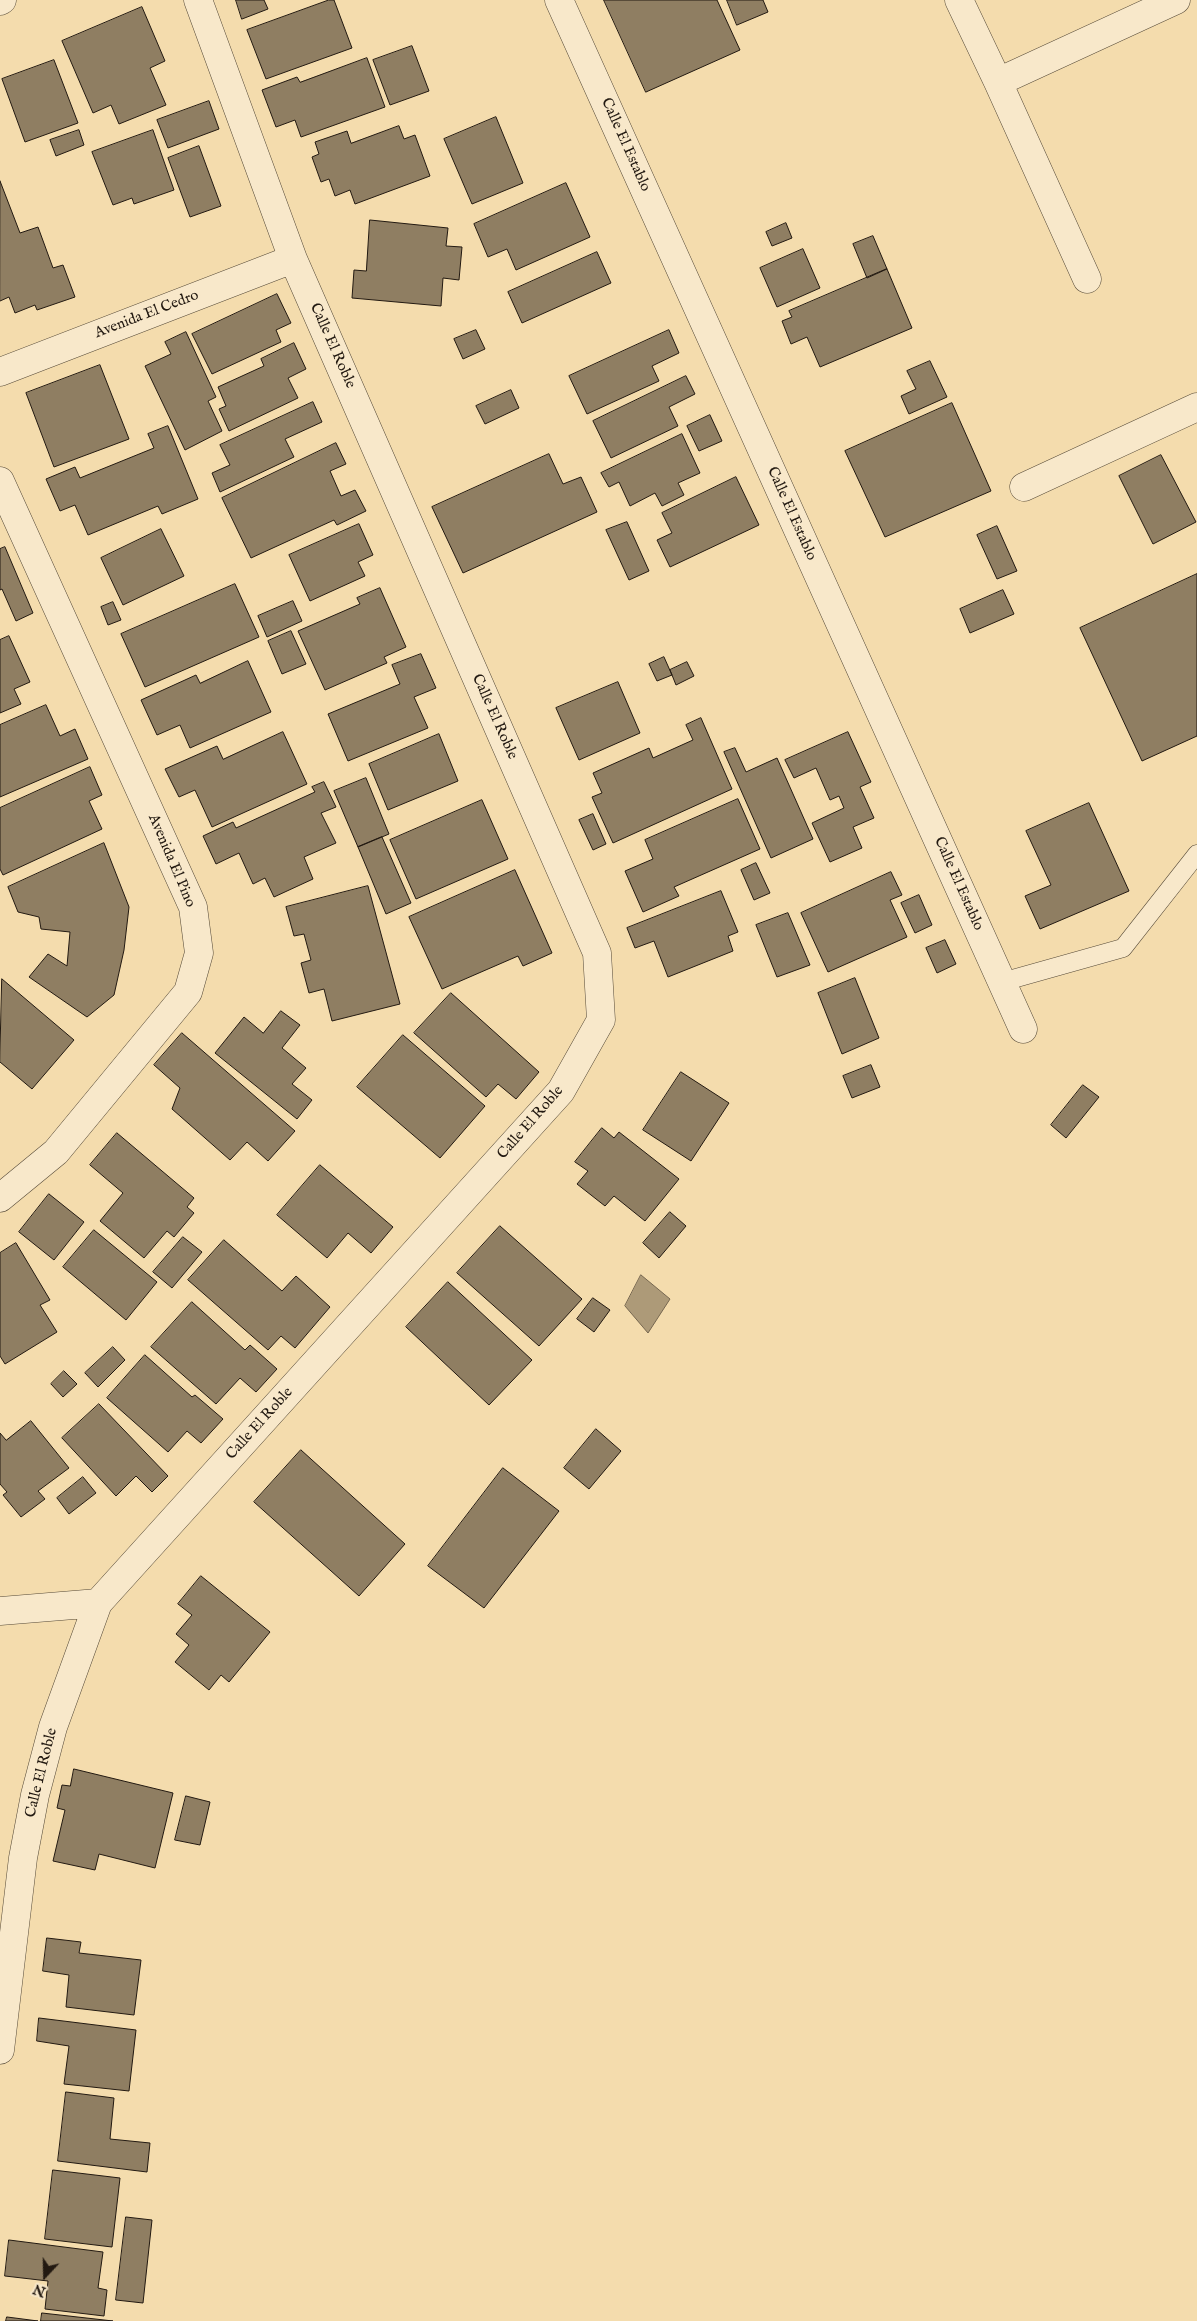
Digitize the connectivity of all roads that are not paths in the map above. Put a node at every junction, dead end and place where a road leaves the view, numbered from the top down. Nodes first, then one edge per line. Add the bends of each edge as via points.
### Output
1 (198, 0) edge
2 (559, 0) edge
3 (959, 0) edge
4 (1176, 0) edge
5 (998, 82) junction
6 (293, 259) junction
7 (1087, 279) dead end
8 (0, 372) edge
9 (1197, 407) edge
10 (0, 481) edge
11 (1024, 487) dead end
12 (1197, 854) edge
13 (1002, 982) junction
14 (1023, 1029) dead end
15 (0, 1198) edge
16 (98, 1603) junction
17 (0, 1611) edge
18 (0, 2050) edge

1 - 6 street, Calle El Roble
2 - 13 street, Calle El Establo
3 - 5 street
4 - 5 street
5 - 7 street
6 - 8 street, Avenida El Cedro
6 - 16 street, Calle El Roble via 597,953 601,1020 561,1091
9 - 11 street
10 - 15 street, Avenida El Pino via 193,906 199,953 188,992 56,1152
12 - 13 lane via 1122,948
13 - 14 street, Calle El Establo
16 - 17 street
16 - 18 street, Calle El Roble via 52,1726 35,1795 23,1858

